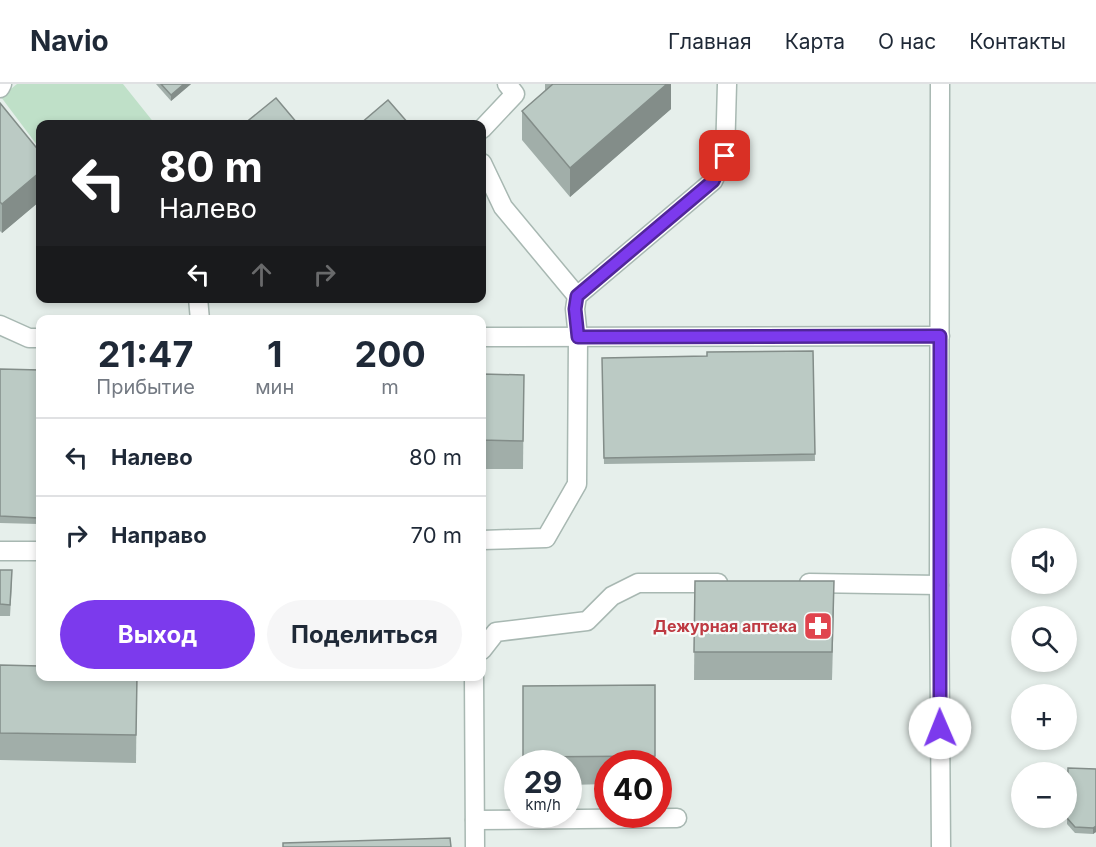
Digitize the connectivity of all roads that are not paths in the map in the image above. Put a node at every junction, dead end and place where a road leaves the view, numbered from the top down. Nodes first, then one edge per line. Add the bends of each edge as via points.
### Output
1 (507, 84) edge
2 (727, 84) edge
3 (940, 84) edge
4 (486, 125) edge
5 (486, 172) edge
6 (577, 296) junction
7 (0, 325) edge
8 (940, 336) junction
9 (486, 337) edge
10 (578, 337) junction
11 (36, 338) edge
12 (486, 540) edge
13 (0, 551) edge
14 (36, 551) edge
15 (730, 583) edge
16 (788, 583) edge
17 (939, 585) junction
18 (486, 645) edge
19 (474, 681) edge
20 (677, 818) dead end
21 (475, 820) junction
22 (475, 847) edge
23 (941, 847) edge

1 - 4 street via 515,94
2 - 6 street via 725,156 713,181
3 - 8 street
5 - 6 street via 502,207
6 - 10 street
7 - 11 street
8 - 10 street
8 - 17 street
9 - 10 street
10 - 12 street via 578,483 546,538
13 - 14 street
15 - 18 street via 638,583 612,596 587,621 496,632
16 - 17 street
17 - 23 street
19 - 21 street
20 - 21 street
21 - 22 street

